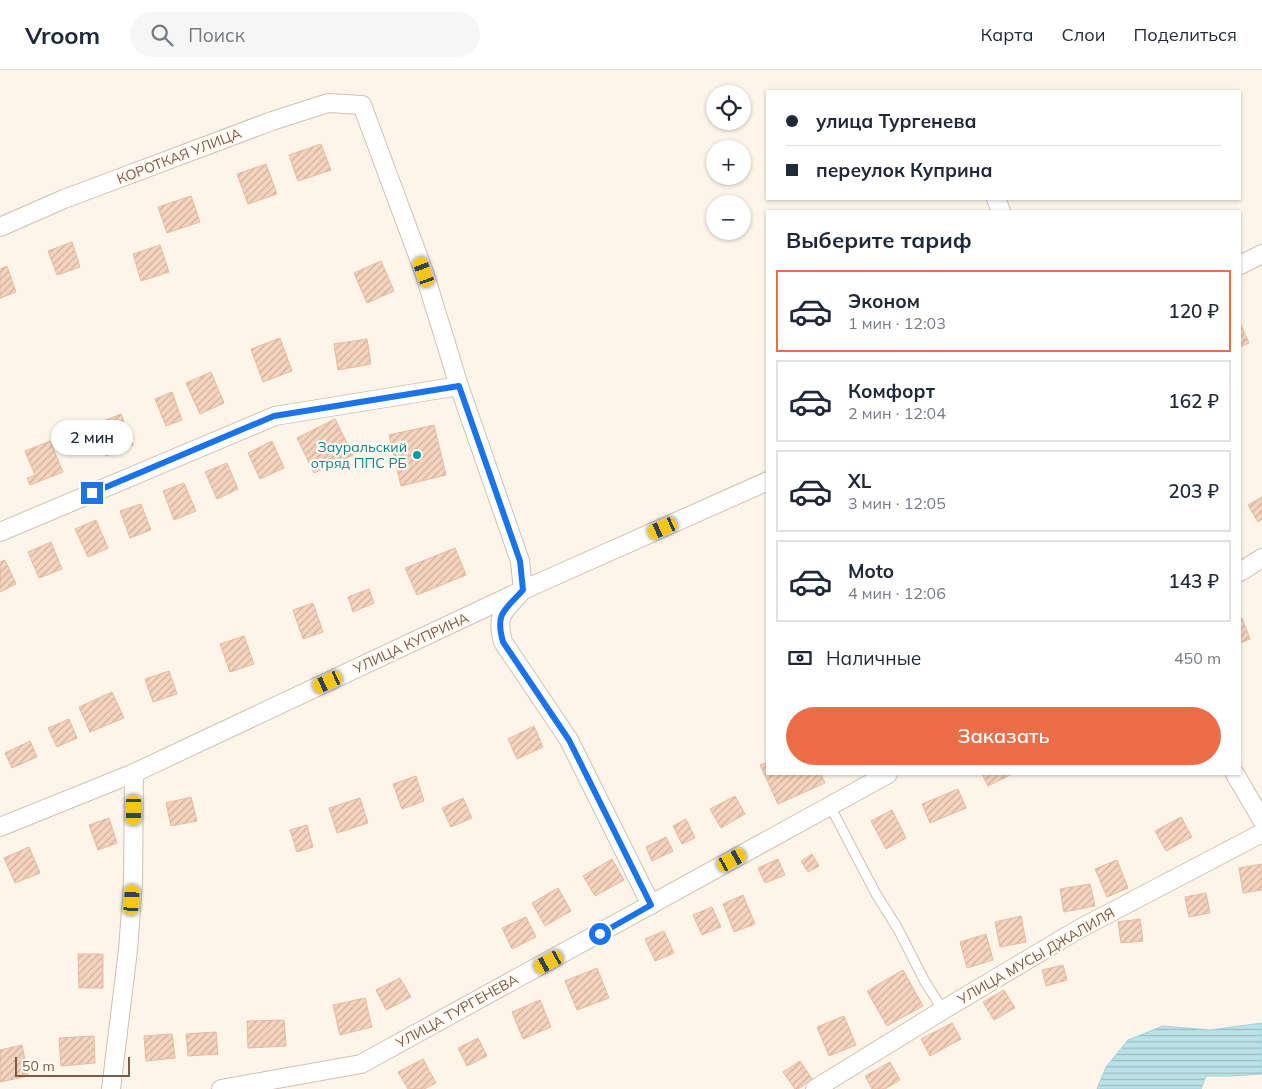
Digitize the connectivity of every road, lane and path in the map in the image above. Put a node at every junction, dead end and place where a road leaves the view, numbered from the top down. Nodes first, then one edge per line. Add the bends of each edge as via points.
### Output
1 (0, 227) edge
2 (1262, 254) edge
3 (1241, 264) edge
4 (459, 386) junction
5 (766, 483) edge
6 (0, 532) edge
7 (1262, 558) edge
8 (1241, 571) edge
9 (523, 590) junction
10 (134, 773) junction
11 (886, 775) edge
12 (1236, 775) edge
13 (830, 806) junction
14 (1262, 820) edge
15 (0, 827) edge
16 (1262, 833) edge
17 (651, 905) junction
18 (942, 1010) junction
19 (111, 1089) edge
20 (221, 1089) edge
21 (815, 1089) edge

1 - 4 street, КОРОТКАЯ УЛИЦА via 64,199 272,121 328,103 362,105 424,272
2 - 3 street
4 - 6 street via 274,416
4 - 9 street via 520,561
5 - 9 street, УЛИЦА КУПРИНА
7 - 8 street
9 - 10 street, УЛИЦА КУПРИНА
9 - 17 street via 501,616 499,627 503,642 569,740
10 - 15 street, УЛИЦА КУПРИНА
10 - 19 street via 133,883
11 - 13 street, УЛИЦА ТУРГЕНЕВА
12 - 14 street
13 - 17 street, УЛИЦА ТУРГЕНЕВА
13 - 18 lane
16 - 18 street, УЛИЦА МУСЫ ДЖАЛИЛЯ via 1079,929
17 - 20 street, УЛИЦА ТУРГЕНЕВА via 360,1064
18 - 21 street, УЛИЦА МУСЫ ДЖАЛИЛЯ

